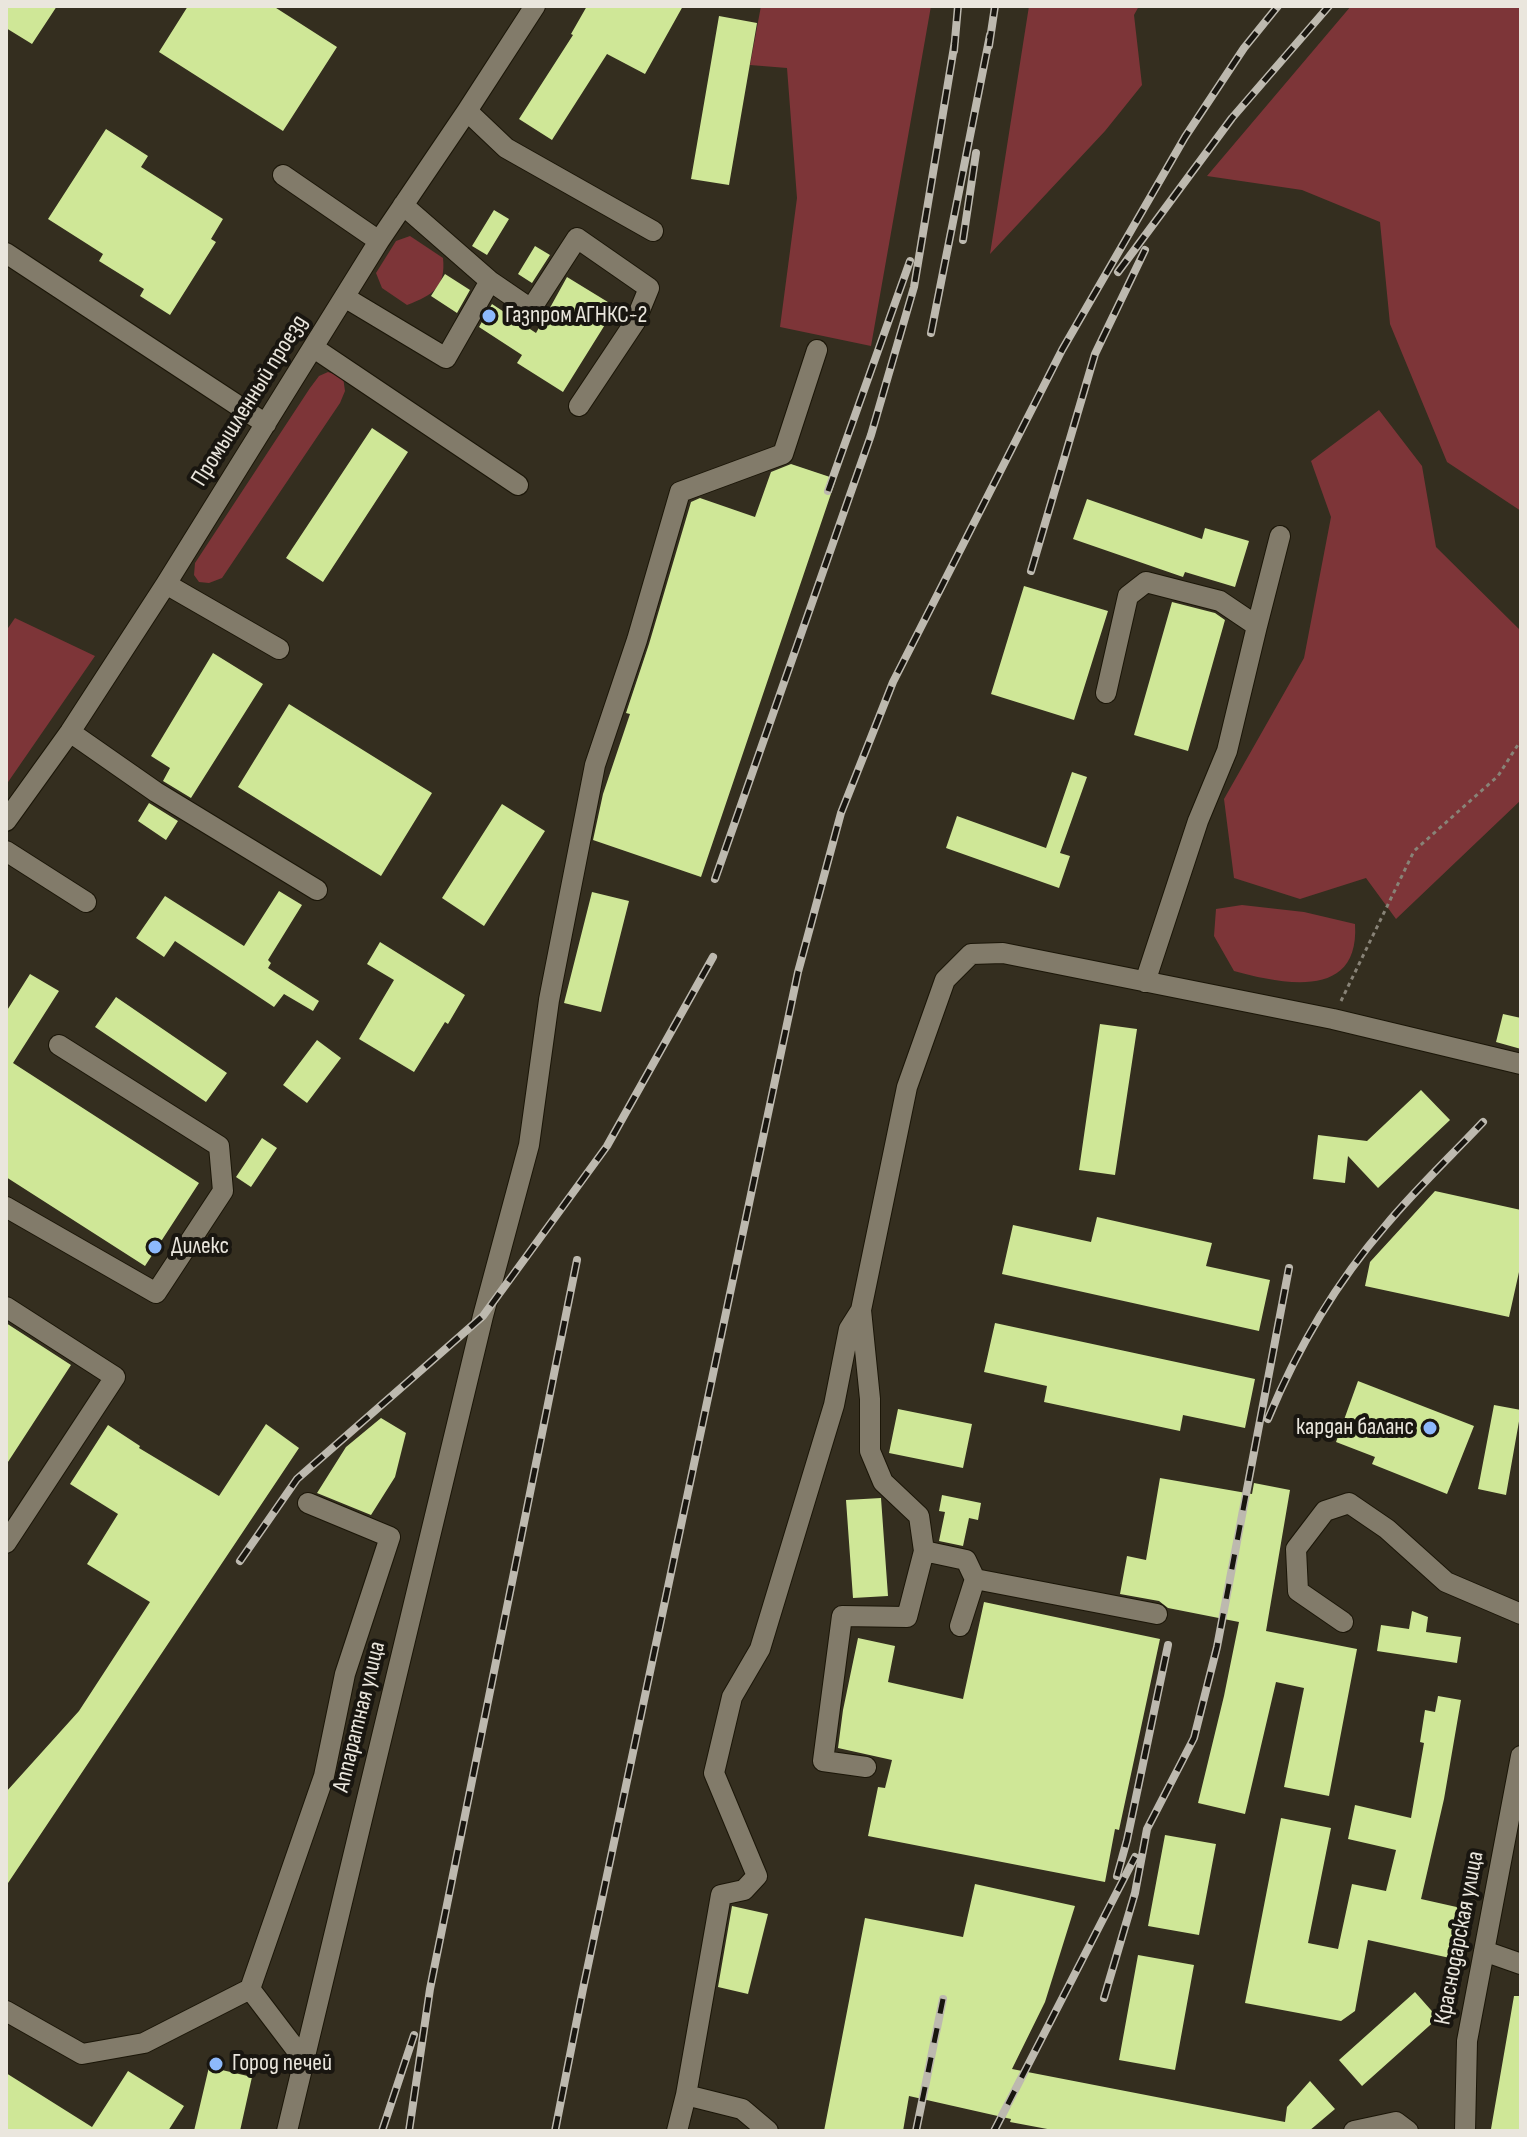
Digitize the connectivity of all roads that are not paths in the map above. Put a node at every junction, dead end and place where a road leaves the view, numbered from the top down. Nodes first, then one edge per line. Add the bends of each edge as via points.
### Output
1 (535, 6) edge
2 (467, 111) junction
3 (283, 175) dead end
4 (403, 205) junction
5 (653, 231) dead end
6 (379, 241) junction
7 (6, 253) edge
8 (490, 281) junction
9 (346, 298) junction
10 (314, 348) junction
11 (817, 350) dead end
12 (579, 406) dead end
13 (266, 424) junction
14 (518, 485) dead end
15 (1280, 536) dead end
16 (166, 584) junction
17 (1257, 626) junction
18 (279, 649) dead end
19 (1106, 693) dead end
20 (70, 732) junction
21 (6, 821) edge
22 (6, 851) edge
23 (317, 890) dead end
24 (86, 902) dead end
25 (1145, 982) junction
26 (59, 1045) dead end
27 (1521, 1064) edge
28 (6, 1207) edge
29 (6, 1307) edge
30 (861, 1310) junction
31 (308, 1503) dead end
32 (6, 1543) edge
33 (924, 1551) junction
34 (975, 1579) junction
35 (1157, 1614) dead end
36 (1521, 1614) edge
37 (1343, 1622) dead end
38 (960, 1626) dead end
39 (1521, 1756) edge
40 (866, 1767) dead end
41 (1484, 1951) junction
42 (1521, 1964) edge
43 (250, 1989) junction
44 (6, 2011) edge
45 (304, 2060) junction
46 (686, 2095) junction
47 (287, 2131) edge
48 (677, 2131) edge
49 (768, 2131) edge
50 (1354, 2131) edge
51 (1408, 2131) edge
52 (1465, 2131) edge

1 - 2 street, Промышленный проезд
2 - 4 street, Промышленный проезд
2 - 5 street via 506,148
3 - 6 street
4 - 6 street, Промышленный проезд
4 - 8 street
6 - 9 street, Промышленный проезд
7 - 13 street
8 - 9 street via 446,358
8 - 12 street via 531,309 577,238 649,288 635,322
9 - 10 street, Промышленный проезд
10 - 13 street, Промышленный проезд
10 - 14 street
11 - 45 street, Аппаратная улица via 783,454 680,492 595,765 549,1000 529,1145
13 - 16 street, Промышленный проезд
15 - 17 street
16 - 18 street
16 - 20 street, Промышленный проезд
17 - 19 street via 1220,601 1146,582 1128,596
17 - 25 street via 1227,751
20 - 21 street, Промышленный проезд
20 - 23 street via 156,792
22 - 24 street
25 - 27 street
25 - 30 street via 1003,953 971,954 945,980 907,1087
26 - 28 street via 219,1146 223,1191 156,1293
29 - 32 street via 115,1377
30 - 33 street via 870,1451 883,1482 919,1516
30 - 46 street via 849,1329 834,1405 760,1649 732,1697 722,1732 714,1773 757,1876 744,1890 721,1895
31 - 43 street via 390,1537 345,1674 324,1776
33 - 34 street via 966,1560
33 - 40 street via 907,1617 842,1616 823,1761
34 - 35 street
34 - 38 street
36 - 37 street via 1446,1582 1349,1503 1325,1511 1296,1549 1298,1591
39 - 41 street, Краснодарская улица
41 - 42 street
41 - 52 street, Краснодарская улица via 1467,2041
43 - 44 street via 144,2043 82,2054
43 - 45 street
45 - 47 street, Аппаратная улица
46 - 48 street
46 - 49 street via 742,2109
50 - 51 street via 1396,2122

